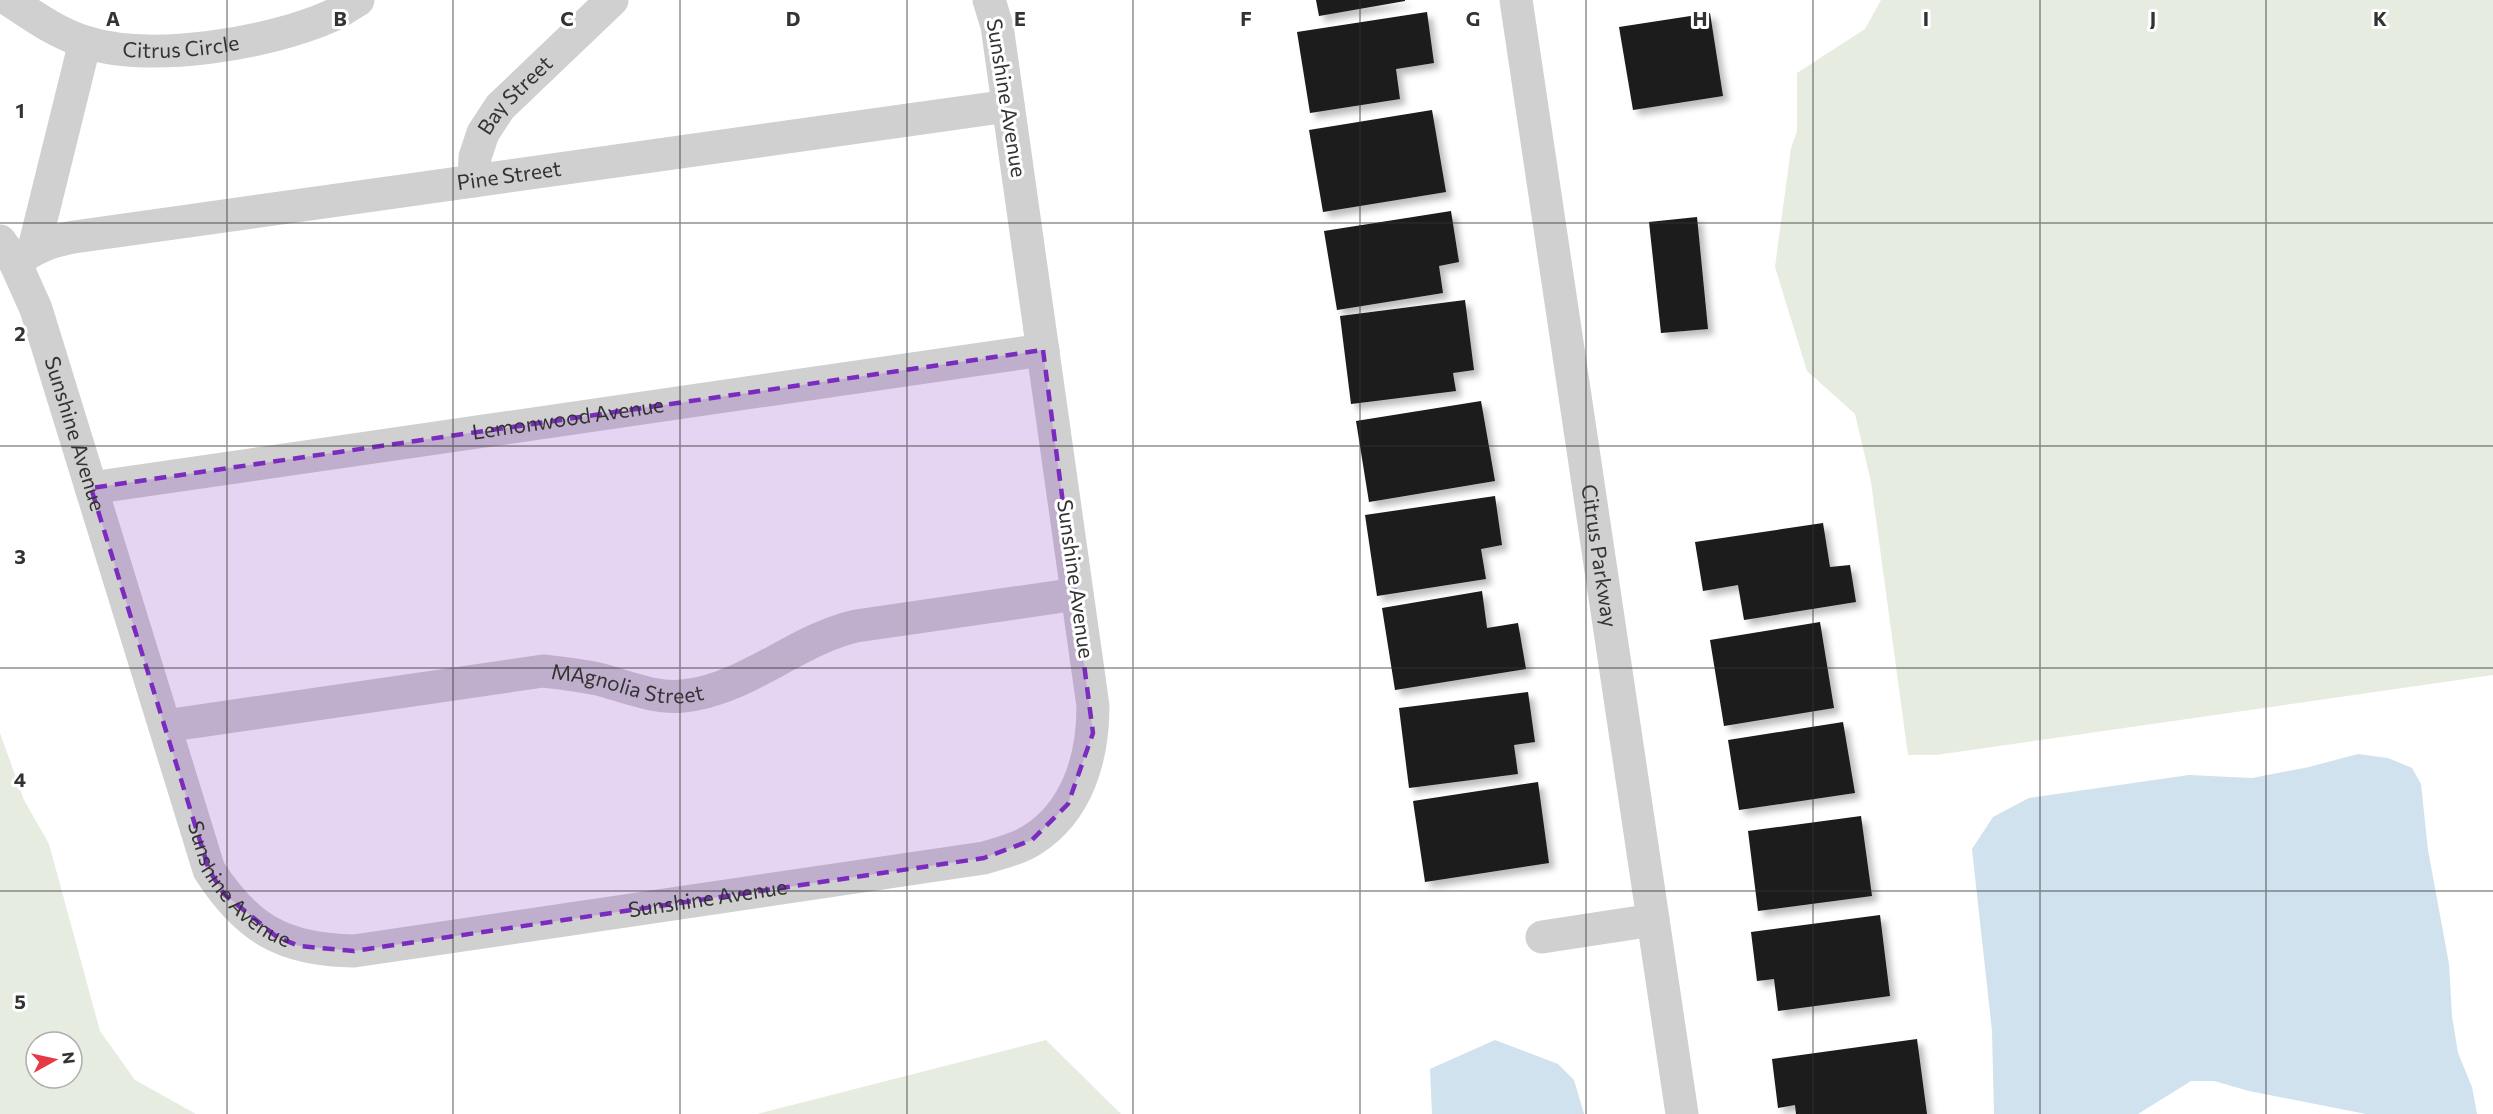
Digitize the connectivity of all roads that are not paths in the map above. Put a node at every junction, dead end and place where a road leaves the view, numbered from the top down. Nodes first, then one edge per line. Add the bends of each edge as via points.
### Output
1 (9, 0) edge
2 (358, 0) edge
3 (612, 0) edge
4 (989, 0) edge
5 (1516, 0) edge
6 (86, 42) junction
7 (1008, 106) junction
8 (474, 181) junction
9 (16, 250) edge
10 (1043, 350) junction
11 (91, 488) junction
12 (1077, 594) junction
13 (165, 726) junction
14 (1653, 920) junction
15 (1542, 937) dead end
16 (1682, 1114) edge

1 - 6 street, Citrus Circle via 47,25
2 - 6 street, Citrus Circle via 332,16 294,30 220,45 164,50 124,49
3 - 8 street, Bay Street via 500,107 483,133 475,157
4 - 7 street, Sunshine Avenue via 997,26
5 - 14 street, Citrus Parkway
6 - 9 street
7 - 8 street, Pine Street
7 - 10 street, Sunshine Avenue
8 - 9 street, Pine Street via 74,237
9 - 11 street, Sunshine Avenue
10 - 11 street, Lemonwood Avenue
10 - 12 street, Sunshine Avenue
11 - 13 street, Sunshine Avenue
12 - 13 street, MAgnolia Street via 832,632 728,685 681,697 651,694 571,673 543,671
12 - 13 street, Sunshine Avenue via 1093,706 1093,734 1080,782 1068,804 1032,840 984,858 354,951 299,946 277,937 242,913 224,894 209,870
14 - 15 street
14 - 16 street, Citrus Parkway

